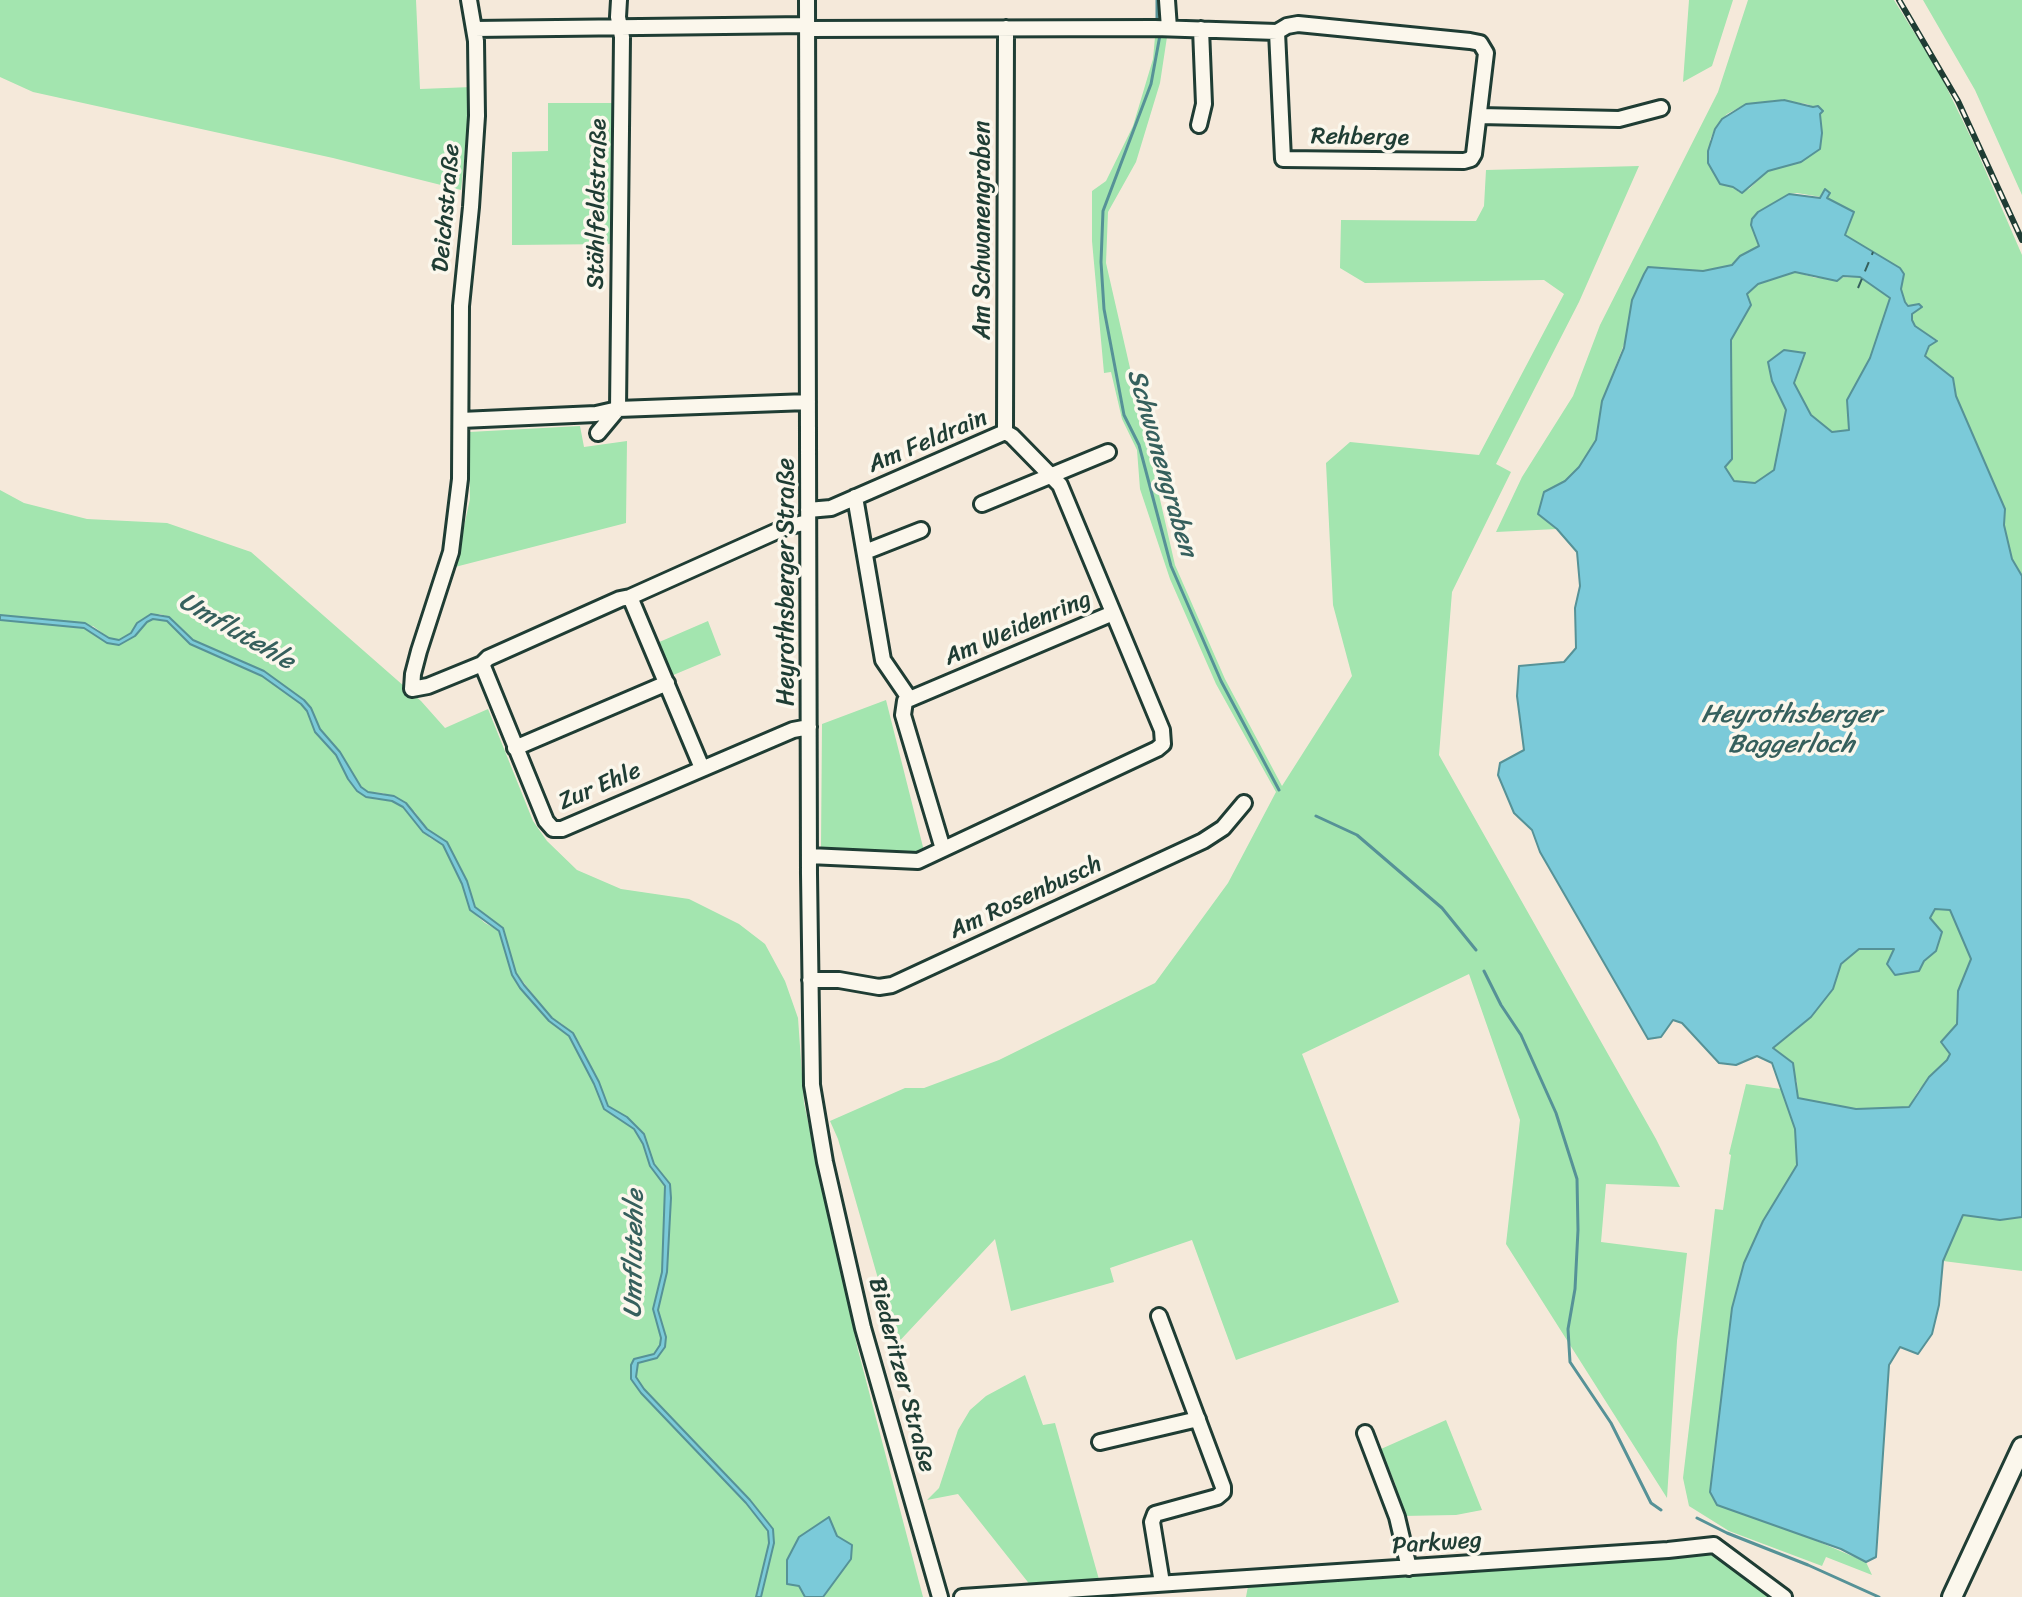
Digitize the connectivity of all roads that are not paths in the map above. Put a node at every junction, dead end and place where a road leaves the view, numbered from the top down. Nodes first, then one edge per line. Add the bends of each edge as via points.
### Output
1 (469, 0) edge
2 (619, 0) edge
3 (807, 0) edge
4 (1167, 0) edge
5 (619, 27) junction
6 (807, 27) junction
7 (1006, 28) junction
8 (1162, 28) junction
9 (474, 29) junction
10 (1201, 29) junction
11 (1277, 32) junction
12 (1661, 108) dead end
13 (1479, 116) junction
14 (1199, 125) dead end
15 (808, 402) junction
16 (618, 409) junction
17 (461, 420) junction
18 (1005, 432) junction
19 (598, 433) dead end
20 (1108, 452) dead end
21 (1051, 475) junction
22 (855, 497) junction
23 (982, 504) dead end
24 (808, 516) junction
25 (921, 530) dead end
26 (865, 552) junction
27 (630, 597) junction
28 (1113, 613) junction
29 (482, 664) junction
30 (667, 683) junction
31 (909, 698) junction
32 (809, 727) junction
33 (515, 748) junction
34 (702, 768) junction
35 (1244, 803) dead end
36 (943, 849) junction
37 (809, 856) junction
38 (810, 980) junction
39 (825, 1162) joint
40 (1159, 1316) dead end
41 (1198, 1419) junction
42 (1365, 1433) dead end
43 (1100, 1442) dead end
44 (2022, 1447) edge
45 (1409, 1568) junction
46 (1162, 1583) junction
47 (940, 1597) edge
48 (962, 1597) edge
49 (1784, 1597) edge
50 (1952, 1597) edge

1 - 9 street, Deichstraße
2 - 5 street, Stählfeldstraße
3 - 6 street, Heyrothsberger Straße
4 - 8 street
5 - 6 street, Rehberge
5 - 9 street, Rehberge
5 - 16 street, Stählfeldstraße
6 - 7 street, Rehberge
6 - 15 street, Heyrothsberger Straße
7 - 8 street, Rehberge
7 - 18 street, Am Schwanengraben
8 - 10 street, Rehberge
9 - 17 street, Deichstraße via 477,116 461,306
10 - 11 street, Rehberge
10 - 14 street via 1204,104
11 - 13 street, Rehberge via 1298,24 1480,43 1486,53
11 - 13 street, Rehberge via 1283,159 1464,161 1474,154
12 - 13 street via 1619,119
15 - 16 street
15 - 24 street, Heyrothsberger Straße
16 - 17 street
16 - 19 street
17 - 29 street, Deichstraße via 454,538 412,689
18 - 21 street, Am Feldrain
18 - 22 street, Am Feldrain
20 - 21 street
21 - 23 street
21 - 28 street, Am Feldrain via 1060,485
22 - 24 street, Am Feldrain
22 - 26 street, Am Feldrain
24 - 27 street
24 - 32 street, Heyrothsberger Straße
25 - 26 street
26 - 31 street, Am Feldrain via 883,660
27 - 29 street
27 - 30 street
28 - 31 street, Am Weidenring
28 - 36 street, Am Weidenring via 1162,730 1163,744
29 - 33 street, Zur Ehle
30 - 33 street
30 - 34 street
31 - 36 street via 902,713
32 - 34 street, Zur Ehle
32 - 37 street, Heyrothsberger Straße
33 - 34 street, Zur Ehle via 553,829
35 - 38 street, Am Rosenbusch via 1223,828 1203,841 892,985
36 - 37 street, Am Weidenring via 909,862
37 - 38 street, Heyrothsberger Straße
38 - 39 street, Heyrothsberger Straße via 812,1085
39 - 47 street, Biederitzer Straße via 869,1348
40 - 41 street
41 - 43 street
41 - 46 street via 1223,1492 1155,1514
42 - 45 street via 1397,1517
44 - 50 main road
45 - 46 street, Parkweg
45 - 49 street, Parkweg via 1714,1545
46 - 48 street, Parkweg

